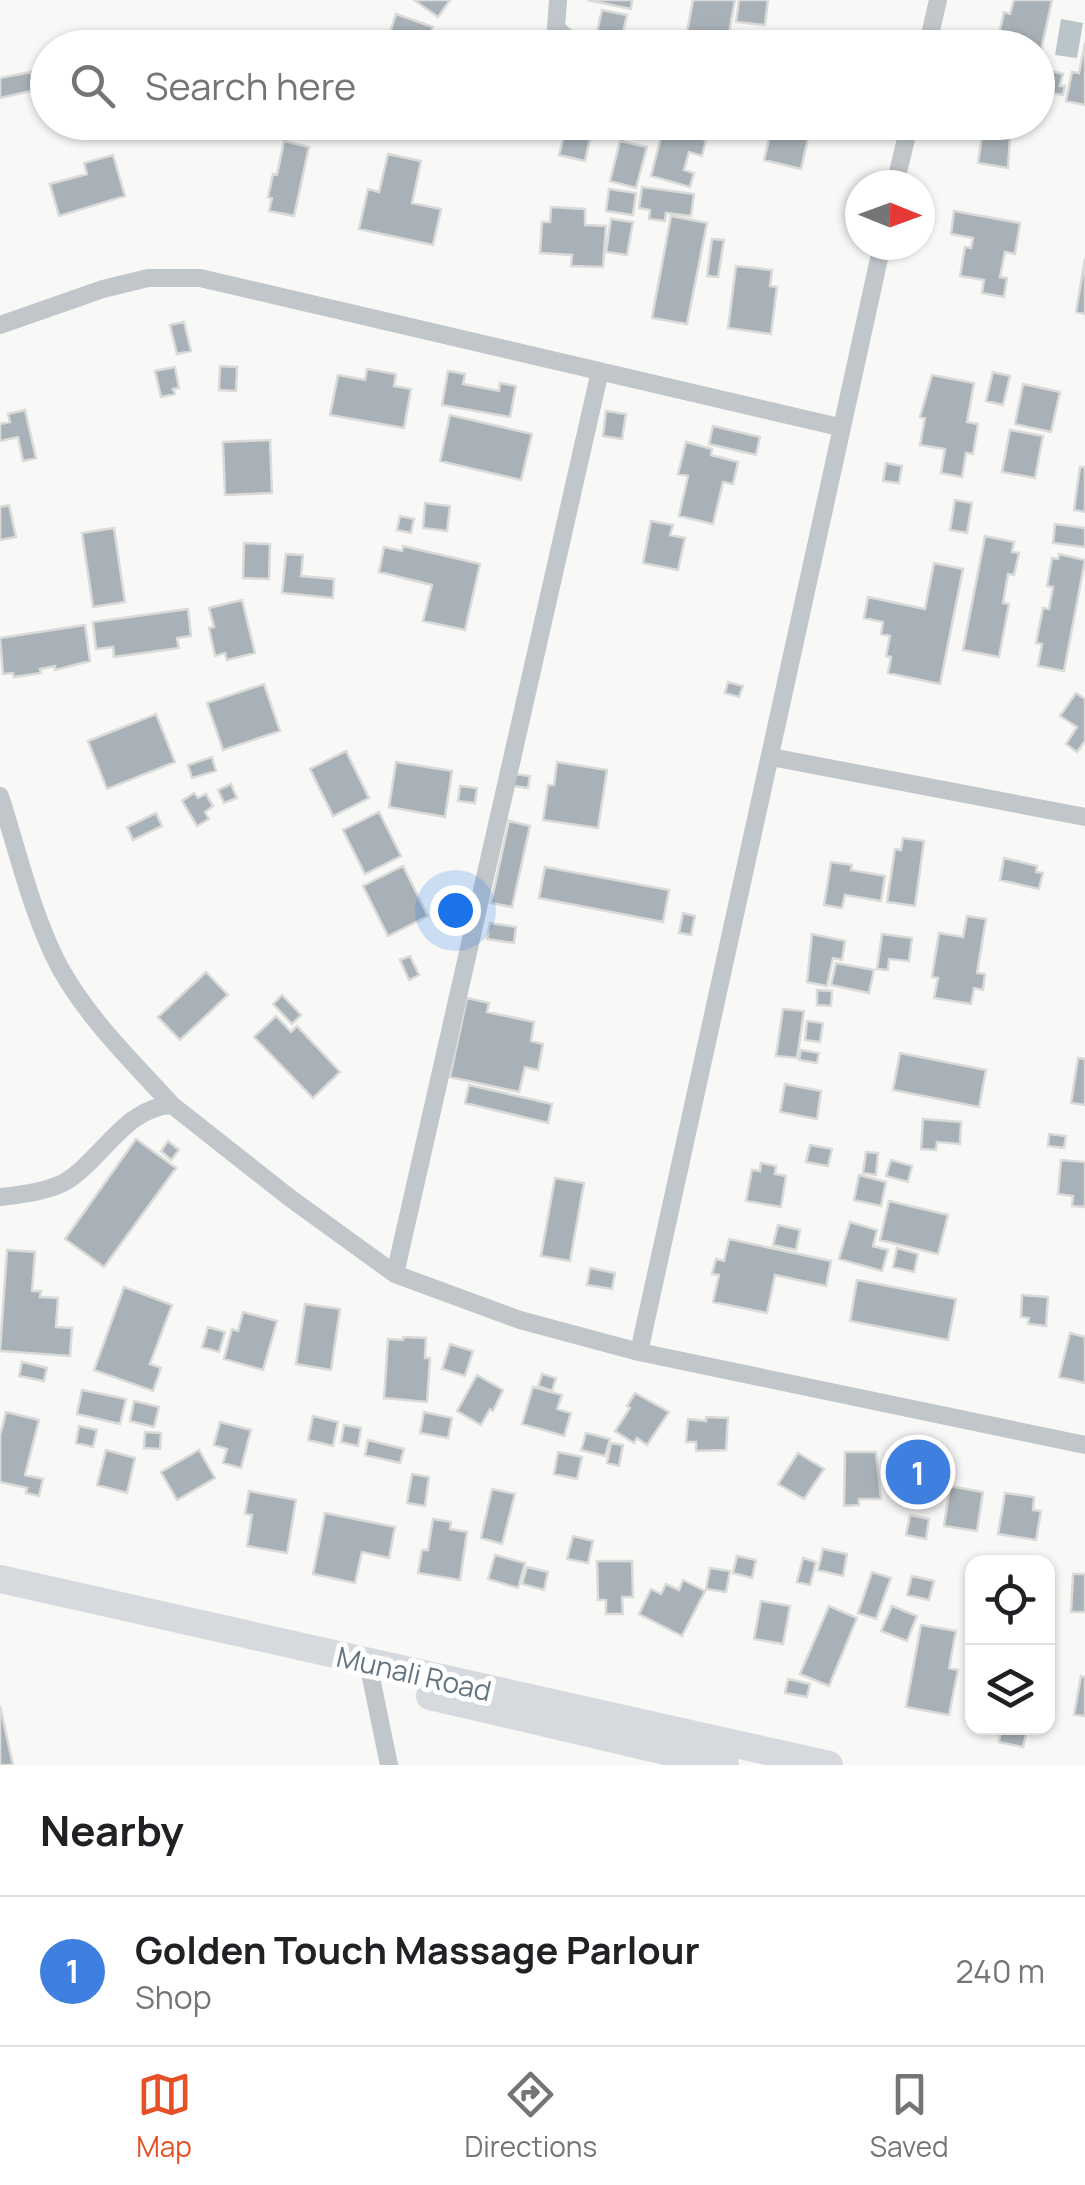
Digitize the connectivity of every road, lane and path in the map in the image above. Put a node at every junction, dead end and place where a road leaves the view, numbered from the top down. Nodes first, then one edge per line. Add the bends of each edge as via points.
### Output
1 (558, 0) edge
2 (938, 0) edge
3 (558, 30) edge
4 (932, 30) edge
5 (906, 140) edge
6 (899, 170) edge
7 (878, 260) edge
8 (0, 326) edge
9 (600, 371) junction
10 (839, 427) junction
11 (771, 757) junction
12 (0, 796) edge
13 (1085, 818) edge
14 (172, 1105) junction
15 (0, 1197) edge
16 (395, 1274) junction
17 (639, 1352) junction
18 (1085, 1445) edge
19 (0, 1579) edge
20 (0, 1597) edge
21 (369, 1673) junction
22 (389, 1765) edge
23 (725, 1765) edge
24 (830, 1765) edge

1 - 3 street
2 - 4 street
5 - 6 street
7 - 10 street
8 - 9 street via 102,289 148,278 200,278
9 - 10 street
9 - 16 street
10 - 11 street
11 - 13 street
11 - 17 street
12 - 14 street via 58,964 92,1018
14 - 15 street via 138,1116 63,1182
14 - 16 street
16 - 17 street via 520,1320
17 - 18 street
19 - 21 main road, Munali Road
20 - 21 main road, Munali Road
21 - 22 street
21 - 23 main road, Munali Road
21 - 24 main road, Munali Road

